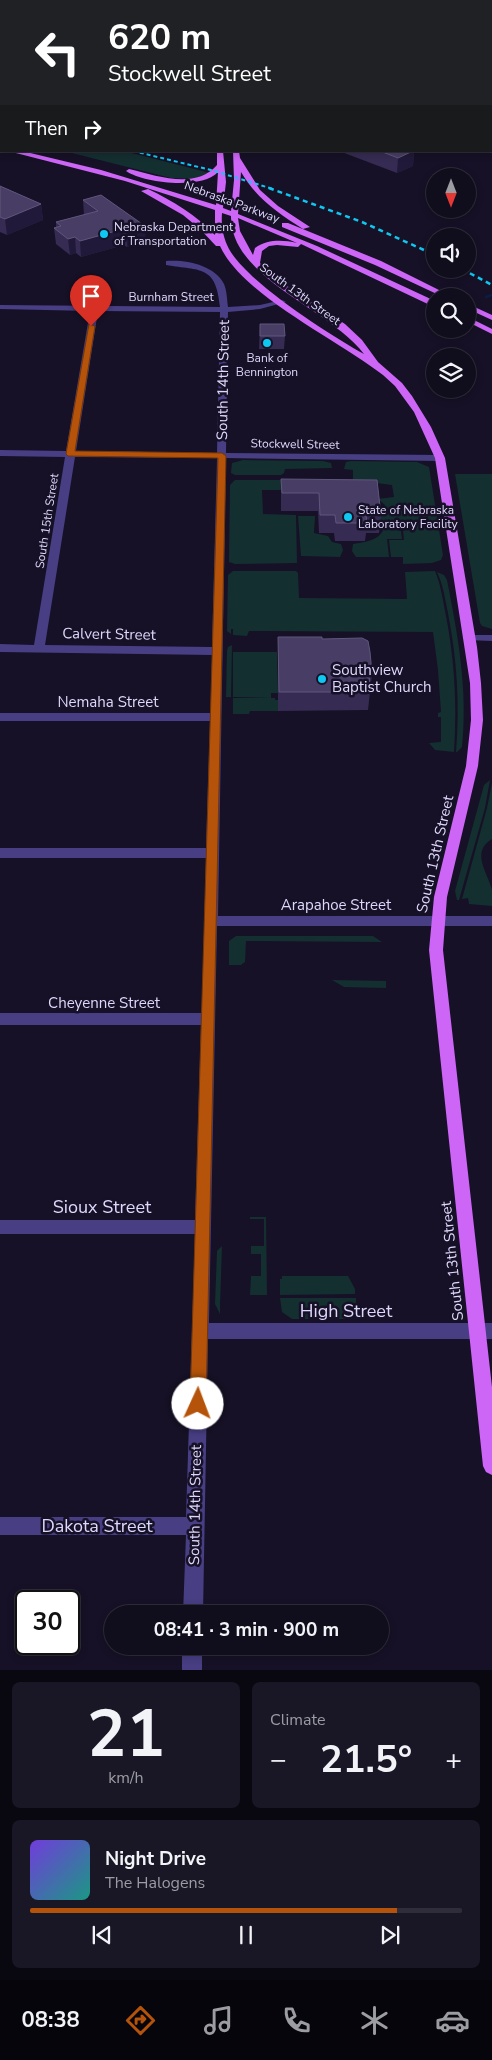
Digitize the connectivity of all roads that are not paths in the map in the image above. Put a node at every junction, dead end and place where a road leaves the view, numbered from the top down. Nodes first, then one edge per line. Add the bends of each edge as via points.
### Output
1 (15, 152) edge
2 (50, 152) edge
3 (220, 152) edge
4 (236, 152) edge
5 (236, 152) edge
6 (77, 166) junction
7 (220, 166) junction
8 (129, 171) junction
9 (219, 205) junction
10 (235, 210) junction
11 (227, 252) junction
12 (326, 253) junction
13 (169, 263) dead end
14 (378, 263) junction
15 (256, 264) junction
16 (430, 288) edge
17 (426, 300) edge
18 (282, 302) junction
19 (0, 307) edge
20 (94, 308) junction
21 (224, 309) junction
22 (476, 310) edge
23 (492, 318) edge
24 (476, 323) edge
25 (492, 332) edge
26 (374, 362) junction
27 (0, 453) edge
28 (70, 454) junction
29 (222, 456) junction
30 (440, 458) junction
31 (470, 638) junction
32 (492, 638) edge
33 (0, 648) edge
34 (39, 649) junction
35 (217, 650) junction
36 (0, 717) edge
37 (216, 717) junction
38 (0, 853) edge
39 (212, 853) junction
40 (211, 921) junction
41 (436, 921) junction
42 (492, 921) edge
43 (0, 1019) edge
44 (208, 1020) junction
45 (0, 1227) edge
46 (203, 1228) junction
47 (200, 1331) junction
48 (484, 1331) edge
49 (492, 1466) edge
50 (0, 1526) edge
51 (195, 1526) junction
52 (193, 1605) edge
53 (192, 1655) edge
54 (192, 1670) edge

1 - 6 main road, Nebraska Parkway
2 - 8 main road, Nebraska Parkway
3 - 7 main road
4 - 10 main road
5 - 14 main road via 250,182 276,209
6 - 9 main road, Nebraska Parkway
6 - 11 main road via 131,185 174,205 203,226
7 - 8 main road via 208,177 190,181
7 - 9 main road
8 - 9 main road, Nebraska Parkway
9 - 10 main road, Nebraska Parkway
9 - 11 main road, South 13th Street via 219,235
10 - 12 main road, Nebraska Parkway
10 - 14 main road, Nebraska Parkway
10 - 15 main road, South 13th Street via 236,230
11 - 18 main road, South 13th Street via 254,281
12 - 15 main road via 290,244 272,244 258,250
12 - 17 main road, Nebraska Parkway
13 - 21 street, South 14th Street via 194,266 216,277
14 - 16 main road, Nebraska Parkway
15 - 26 main road, South 13th Street via 277,284 346,331 367,349
18 - 21 street, Burnham Street
18 - 26 main road, South 13th Street
19 - 20 street, Burnham Street
20 - 21 street, Burnham Street
20 - 28 street, South 15th Street
21 - 29 street, South 14th Street
22 - 23 main road
24 - 25 main road
26 - 30 main road, South 13th Street via 400,386 416,408
27 - 28 street, Stockwell Street
28 - 29 street, Stockwell Street
28 - 34 street, South 15th Street
29 - 30 street, Stockwell Street
29 - 35 street, South 14th Street
30 - 31 main road, South 13th Street
31 - 32 street
31 - 41 main road, South 13th Street via 476,699 473,760
33 - 34 street, Calvert Street
34 - 35 street, Calvert Street
35 - 37 street, South 14th Street
36 - 37 street, Nemaha Street
37 - 39 street, South 14th Street
38 - 39 street
39 - 40 street, South 14th Street
40 - 41 street, Arapahoe Street
40 - 44 street, South 14th Street
41 - 42 street, Arapahoe Street
41 - 48 main road, South 13th Street via 439,991
43 - 44 street, Cheyenne Street
44 - 46 street, South 14th Street
45 - 46 street, Sioux Street
46 - 47 street, South 14th Street
47 - 48 street, High Street
47 - 51 street, South 14th Street
48 - 49 main road, South 13th Street
50 - 51 street, Dakota Street
51 - 52 street, South 14th Street
53 - 54 street

